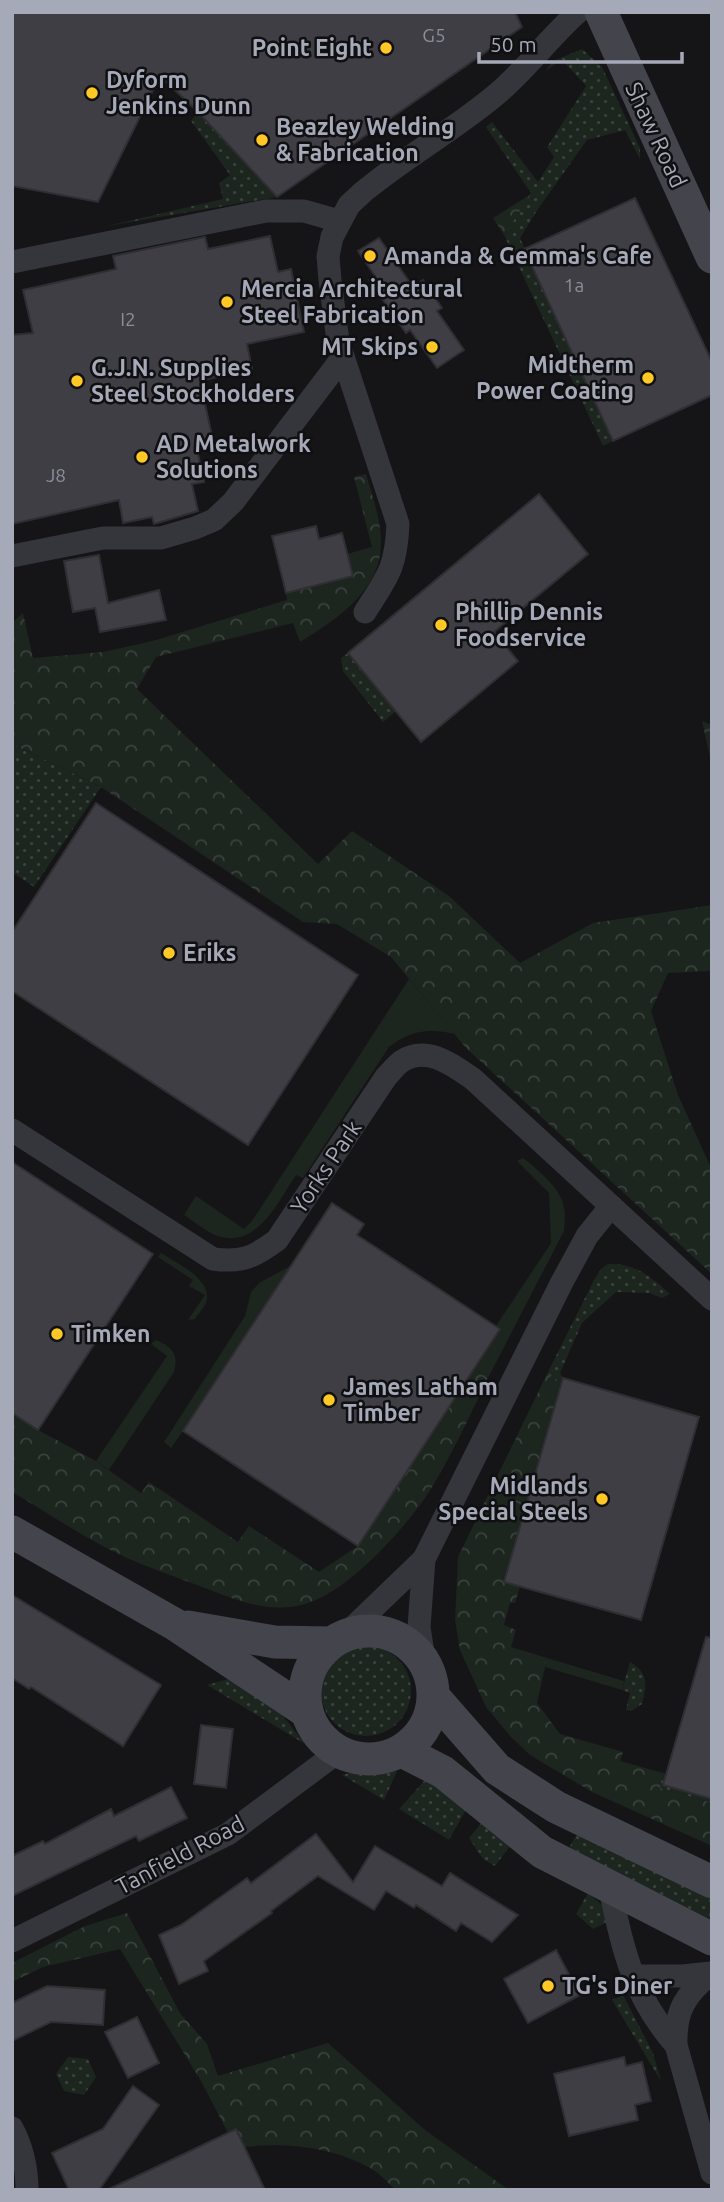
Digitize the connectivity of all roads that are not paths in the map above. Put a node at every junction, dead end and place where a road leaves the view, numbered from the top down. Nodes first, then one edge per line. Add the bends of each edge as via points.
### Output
1 (578, 12) edge
2 (601, 12) edge
3 (339, 221) junction
4 (712, 257) edge
5 (12, 261) edge
6 (343, 357) junction
7 (12, 556) edge
8 (365, 612) dead end
9 (12, 1129) edge
10 (611, 1206) junction
11 (712, 1299) edge
12 (12, 1532) edge
13 (424, 1559) junction
14 (176, 1625) junction
15 (337, 1640) junction
16 (424, 1660) junction
17 (434, 1697) junction
18 (307, 1712) junction
19 (402, 1751) junction
20 (338, 1752) junction
21 (712, 1882) edge
22 (610, 1888) junction
23 (712, 1939) edge
24 (12, 1941) edge
25 (711, 1973) edge
26 (632, 1976) junction
27 (676, 2046) junction
28 (12, 2128) edge
29 (712, 2174) edge
30 (27, 2190) edge

1 - 3 street via 500,92 380,177 349,205
2 - 4 main road, Shaw Road
3 - 5 street via 304,211 266,211
3 - 6 street via 328,256
6 - 7 street via 233,502 214,520 160,538 103,538
6 - 8 street via 398,524 391,573
9 - 10 street, Yorks Park via 213,1259 234,1261 257,1255 277,1241 386,1077 402,1061 438,1057 473,1079
10 - 11 street, Yorks Park
10 - 13 street via 587,1236 562,1282
12 - 14 main road
13 - 15 street
13 - 16 street via 419,1627
14 - 15 main road via 275,1642
14 - 18 main road
15 - 16 main road via 373,1630 406,1642
15 - 18 main road via 309,1670 304,1698
16 - 17 main road
17 - 19 main road via 427,1724
17 - 21 main road via 497,1769 556,1807
18 - 20 main road via 319,1736
19 - 20 main road via 375,1760
19 - 22 main road via 443,1772 542,1852
20 - 24 street, Tanfield Road via 229,1834
22 - 23 main road
22 - 26 street
25 - 26 street
25 - 27 street via 690,1994 677,2018
26 - 27 street via 656,2024
27 - 29 street
28 - 30 street

